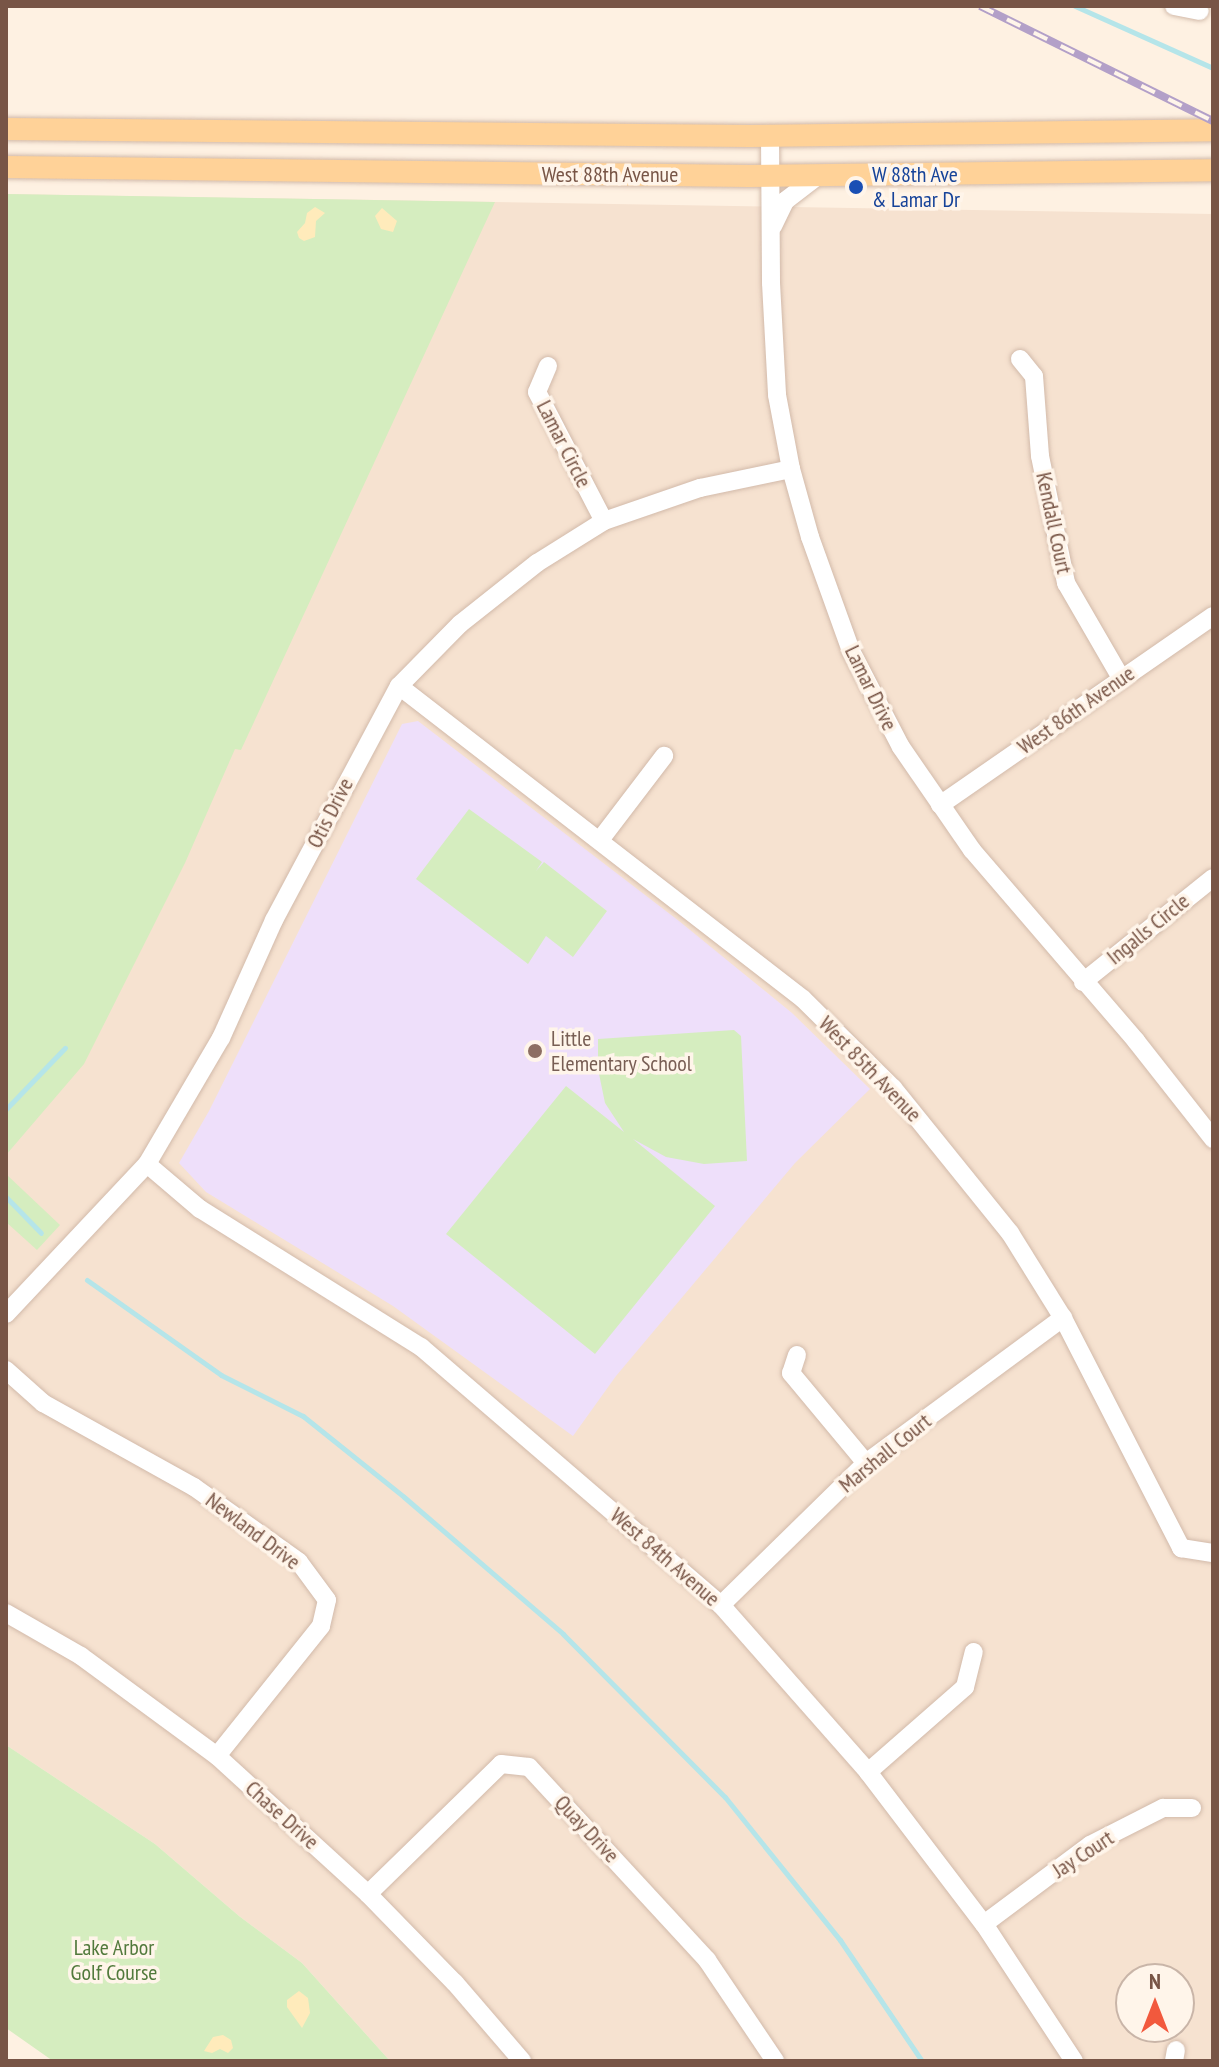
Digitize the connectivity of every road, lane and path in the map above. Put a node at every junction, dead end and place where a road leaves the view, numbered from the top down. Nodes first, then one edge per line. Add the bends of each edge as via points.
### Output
1 (1174, 6) edge
2 (1200, 11) dead end
3 (6, 129) edge
4 (1213, 130) edge
5 (770, 136) junction
6 (6, 167) edge
7 (1213, 170) edge
8 (819, 174) junction
9 (769, 176) junction
10 (771, 232) junction
11 (1020, 359) dead end
12 (548, 366) dead end
13 (791, 469) junction
14 (604, 521) junction
15 (1213, 616) edge
16 (1121, 678) junction
17 (399, 686) junction
18 (664, 756) dead end
19 (940, 805) junction
20 (600, 840) junction
21 (1213, 878) edge
22 (1083, 982) junction
23 (1213, 1139) edge
24 (147, 1164) junction
25 (6, 1314) edge
26 (1063, 1318) junction
27 (797, 1355) dead end
28 (6, 1370) edge
29 (866, 1463) junction
30 (1213, 1553) edge
31 (721, 1605) junction
32 (6, 1613) edge
33 (974, 1652) dead end
34 (217, 1756) junction
35 (868, 1772) junction
36 (1192, 1808) dead end
37 (368, 1894) junction
38 (984, 1924) junction
39 (522, 2061) edge
40 (775, 2061) edge
41 (1074, 2061) edge

1 - 2 street
3 - 5 main road, West 88th Avenue
4 - 5 main road, West 88th Avenue
5 - 9 street, Lamar Drive
6 - 9 main road, West 88th Avenue
7 - 8 main road, West 88th Avenue
8 - 9 main road, West 88th Avenue
8 - 10 street via 785,201
9 - 10 street, Lamar Drive
10 - 13 street, Lamar Drive via 777,395
11 - 16 street, Kendall Court via 1034,376 1040,456 1066,583
12 - 14 street, Lamar Circle via 537,392
13 - 14 street, Otis Drive via 700,488
13 - 19 street, Lamar Drive via 851,651 901,747
14 - 17 street, Otis Drive via 460,624
15 - 16 street, West 86th Avenue
16 - 19 street, West 86th Avenue
17 - 20 street, West 85th Avenue
17 - 24 street, Otis Drive via 274,920 221,1038
18 - 20 street
19 - 22 street, Lamar Drive
20 - 26 street, West 85th Avenue via 803,999 893,1088 1010,1233
21 - 22 street, Ingalls Circle
22 - 23 street, Lamar Drive
24 - 25 street, Otis Drive
24 - 31 street, West 84th Avenue via 200,1209 421,1347
26 - 29 street, Marshall Court
26 - 30 street, West 85th Avenue via 1181,1548
27 - 29 street via 791,1373
28 - 34 street, Newland Drive via 43,1403 194,1487 253,1529 299,1562 327,1600 321,1626
29 - 31 street, Marshall Court
31 - 35 street, West 84th Avenue
32 - 34 street, Chase Drive via 81,1656
33 - 35 street via 965,1687
34 - 37 street, Chase Drive
35 - 38 street, West 84th Avenue
36 - 38 street, Jay Court via 1163,1808 1090,1845
37 - 39 street, Chase Drive
37 - 40 street, Quay Drive via 501,1764 529,1767 707,1960
38 - 41 street, West 84th Avenue

